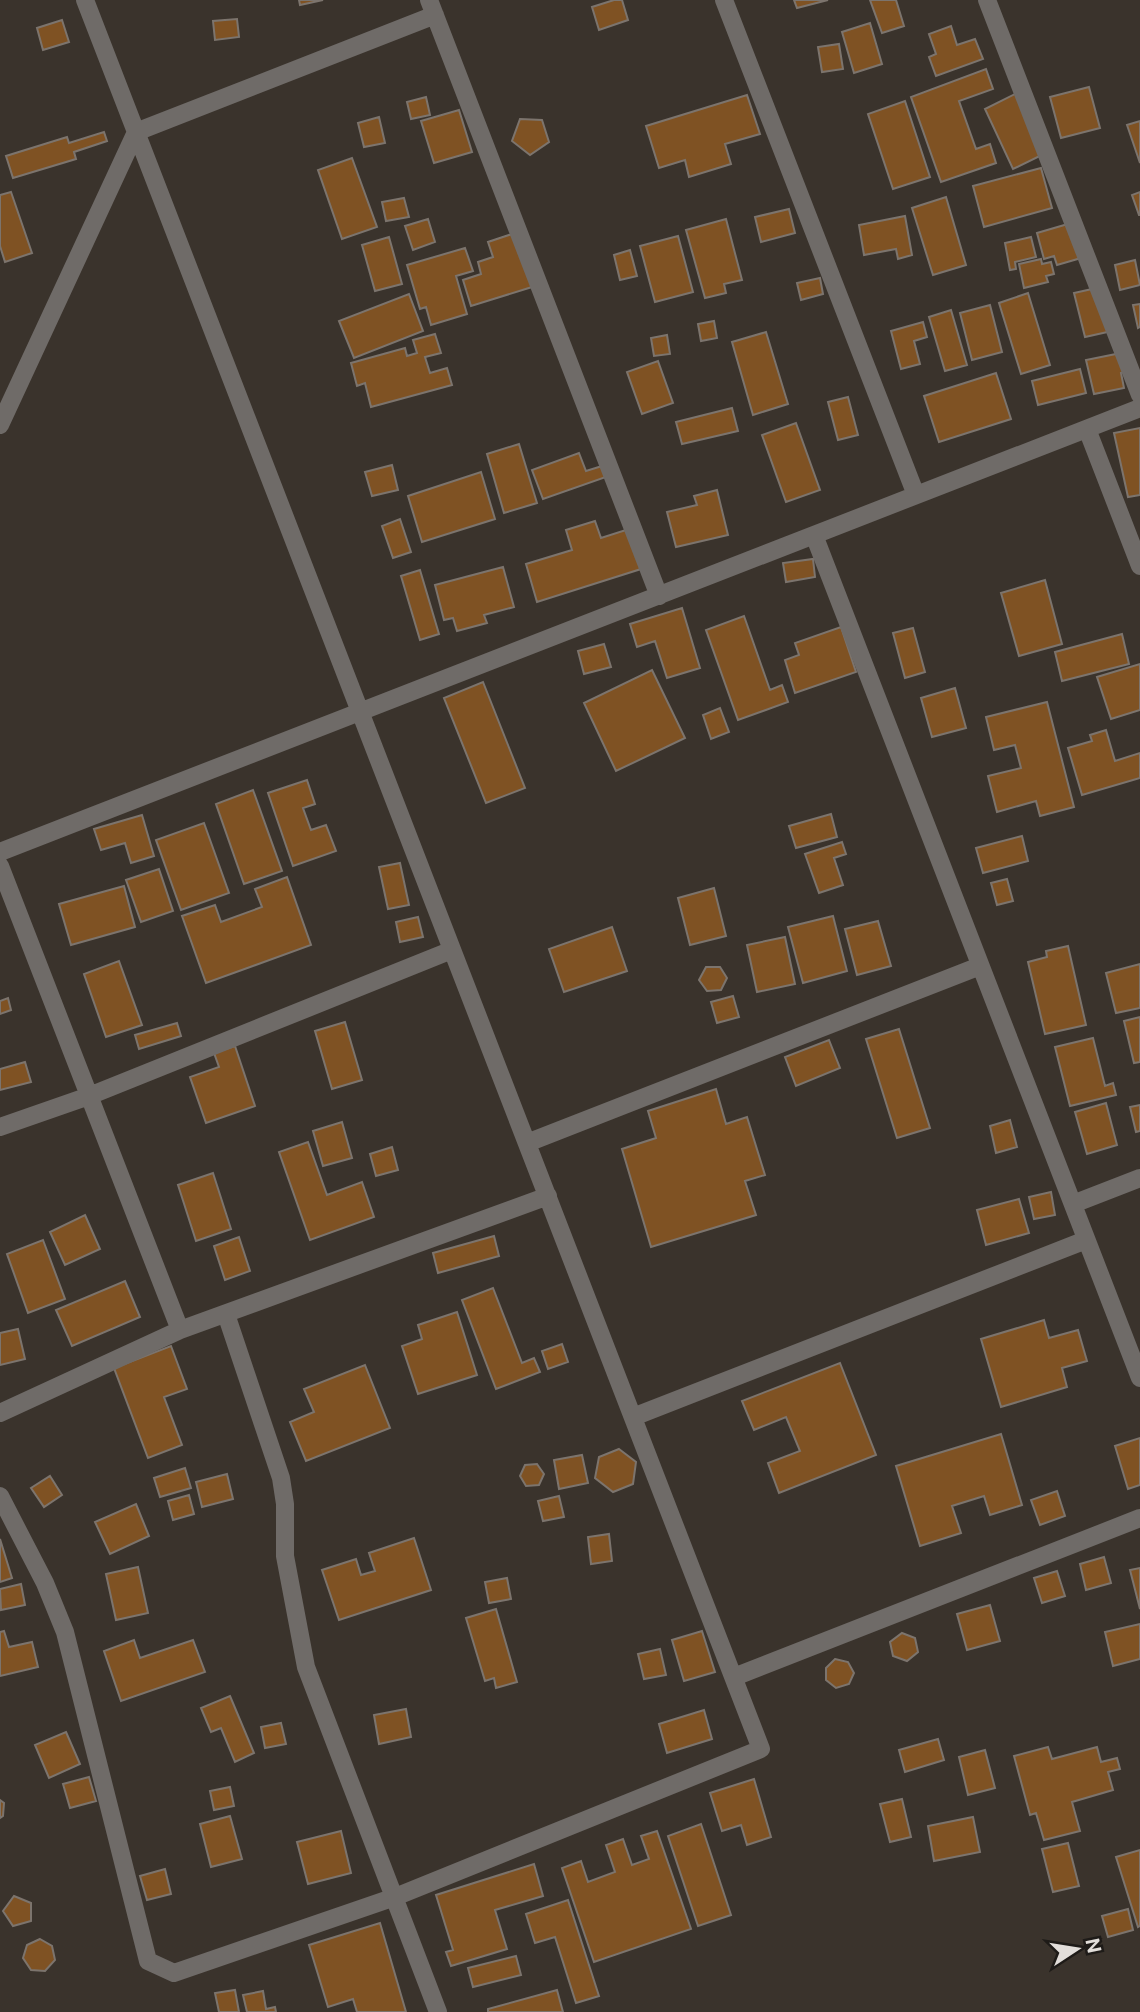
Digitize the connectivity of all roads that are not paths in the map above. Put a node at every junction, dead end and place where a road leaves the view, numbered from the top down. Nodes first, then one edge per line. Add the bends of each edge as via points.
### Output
1 (85, 0) edge
2 (724, 0) edge
3 (987, 0) edge
4 (432, 7) edge
5 (136, 132) junction
6 (1140, 395) edge
7 (1140, 408) edge
8 (0, 425) edge
9 (1087, 429) junction
10 (916, 495) junction
11 (814, 535) junction
12 (1140, 566) edge
13 (659, 596) junction
14 (360, 712) junction
15 (0, 852) edge
16 (0, 866) edge
17 (452, 950) junction
18 (980, 966) junction
19 (89, 1096) junction
20 (0, 1128) edge
21 (527, 1143) junction
22 (1140, 1178) edge
23 (548, 1196) junction
24 (1073, 1204) junction
25 (1086, 1240) junction
26 (226, 1314) junction
27 (180, 1330) junction
28 (1140, 1378) edge
29 (0, 1413) edge
30 (633, 1417) junction
31 (0, 1496) edge
32 (1140, 1518) edge
33 (734, 1677) junction
34 (395, 1897) junction
35 (438, 2012) edge

1 - 5 street
2 - 10 street
3 - 6 street
4 - 5 street
4 - 13 street
5 - 8 street
5 - 14 street
7 - 9 street
9 - 10 street
9 - 12 street
10 - 11 street
11 - 13 street
11 - 18 street
13 - 14 street
14 - 15 street
14 - 17 street
16 - 19 street
17 - 19 street
17 - 21 street
18 - 21 street
18 - 24 street
19 - 20 street
19 - 27 street
21 - 23 street
22 - 24 street
23 - 26 street
23 - 30 street
24 - 25 street
25 - 28 street
25 - 30 street
26 - 27 street
26 - 34 street via 281,1478 285,1556 306,1667
27 - 29 street
30 - 33 street
31 - 34 street via 65,1632 148,1961 174,1973
32 - 33 street
33 - 34 street via 761,1749
34 - 35 street

